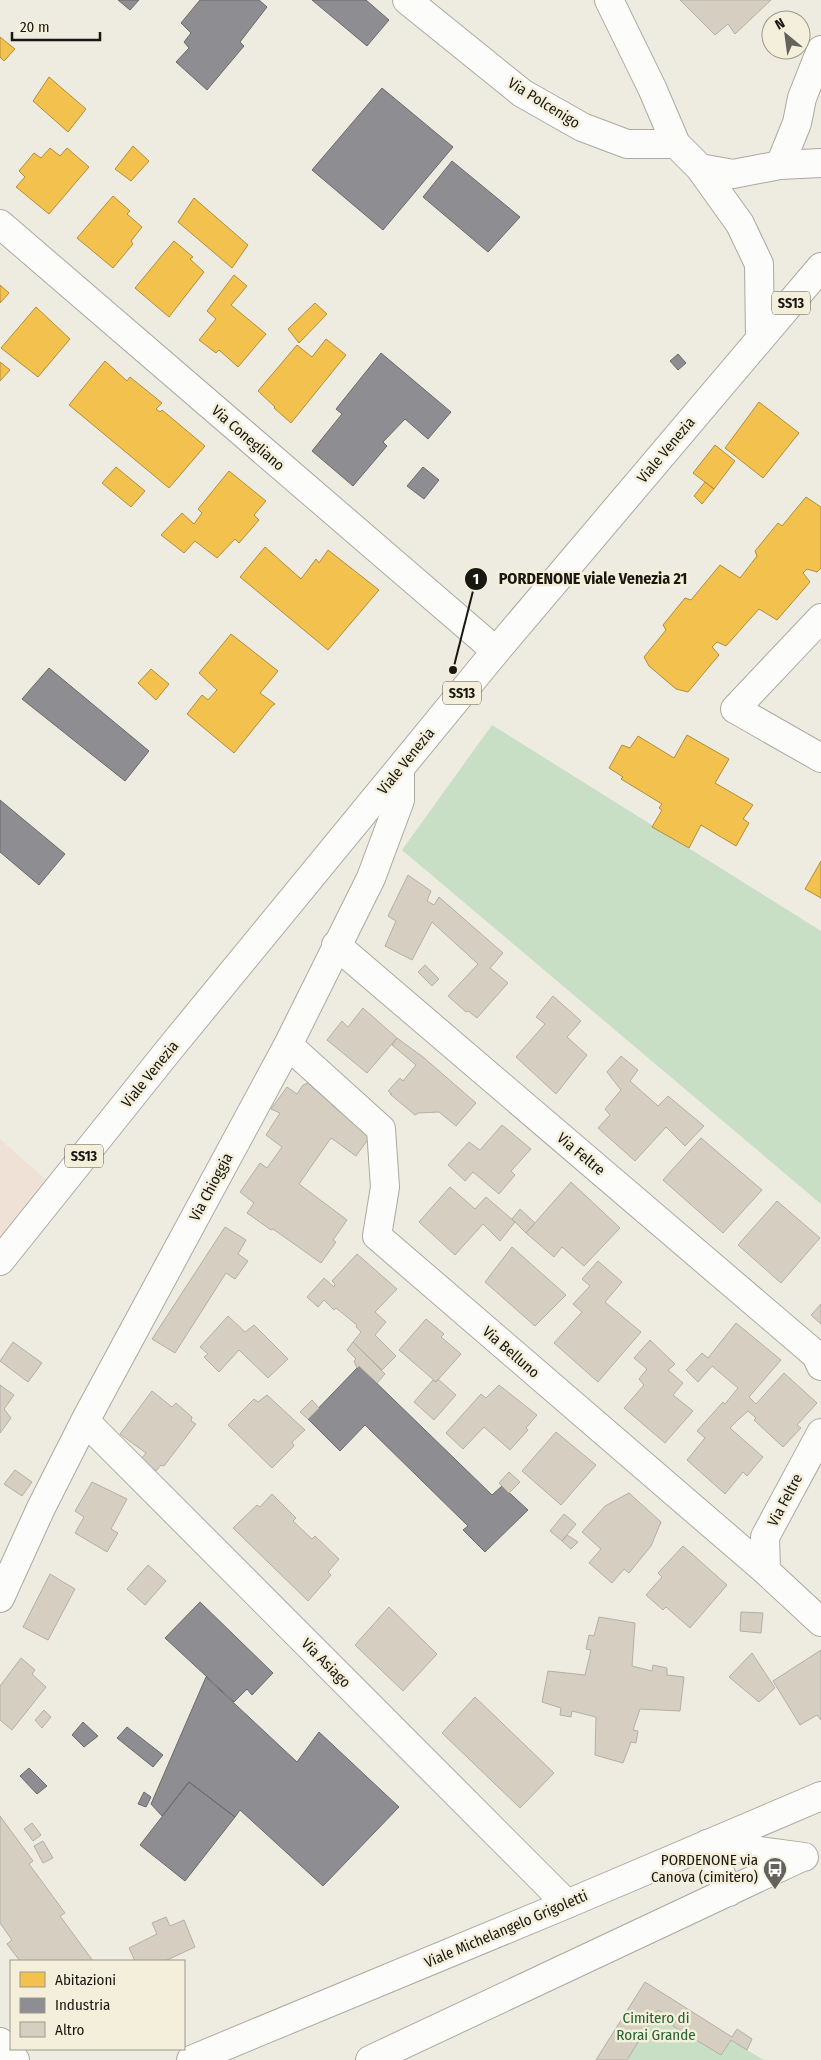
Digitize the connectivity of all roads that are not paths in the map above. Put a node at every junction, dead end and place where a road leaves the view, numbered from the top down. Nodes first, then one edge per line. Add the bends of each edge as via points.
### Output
1 (408, 0) edge
2 (609, 0) edge
3 (821, 50) edge
4 (676, 144) junction
5 (821, 163) edge
6 (780, 165) junction
7 (700, 168) junction
8 (821, 182) edge
9 (0, 224) edge
10 (821, 267) edge
11 (760, 339) junction
12 (821, 618) edge
13 (496, 651) junction
14 (821, 758) edge
15 (400, 769) junction
16 (336, 945) junction
17 (288, 1044) junction
18 (0, 1261) edge
19 (821, 1366) edge
20 (85, 1421) junction
21 (821, 1433) edge
22 (766, 1571) junction
23 (0, 1598) edge
24 (821, 1622) edge
25 (821, 1796) edge
26 (707, 1844) junction
27 (811, 1856) edge
28 (729, 1892) junction
29 (567, 1904) junction
30 (0, 2042) edge
31 (15, 2060) edge
32 (191, 2060) edge
33 (370, 2060) edge

1 - 4 street, Via Polcenigo via 522,93 582,127 627,144
2 - 4 street
3 - 6 street
4 - 7 street
5 - 6 street
6 - 7 street via 733,174
6 - 8 street
7 - 11 street via 740,224 759,264
9 - 13 street, Via Conegliano
10 - 11 street, Viale Venezia / SS13
11 - 13 street, Viale Venezia / SS13
12 - 14 street via 734,710
13 - 15 street, Viale Venezia / SS13
15 - 16 street, Via Chioggia via 400,800 371,878
15 - 18 street, Viale Venezia / SS13
16 - 17 street, Via Chioggia
16 - 19 street, Via Feltre via 816,1354
17 - 20 street, Via Chioggia
17 - 22 street, Via Belluno via 382,1129 385,1187 377,1236
20 - 23 street, Via Chioggia
20 - 29 street, Via Asiago
21 - 22 street, Via Feltre via 765,1537
22 - 24 street, Via Belluno
25 - 26 street, Viale Michelangelo Grigoletti
26 - 27 street
26 - 28 street
26 - 29 street, Viale Michelangelo Grigoletti
27 - 28 street
28 - 33 street
29 - 32 street, Viale Michelangelo Grigoletti
30 - 31 street

